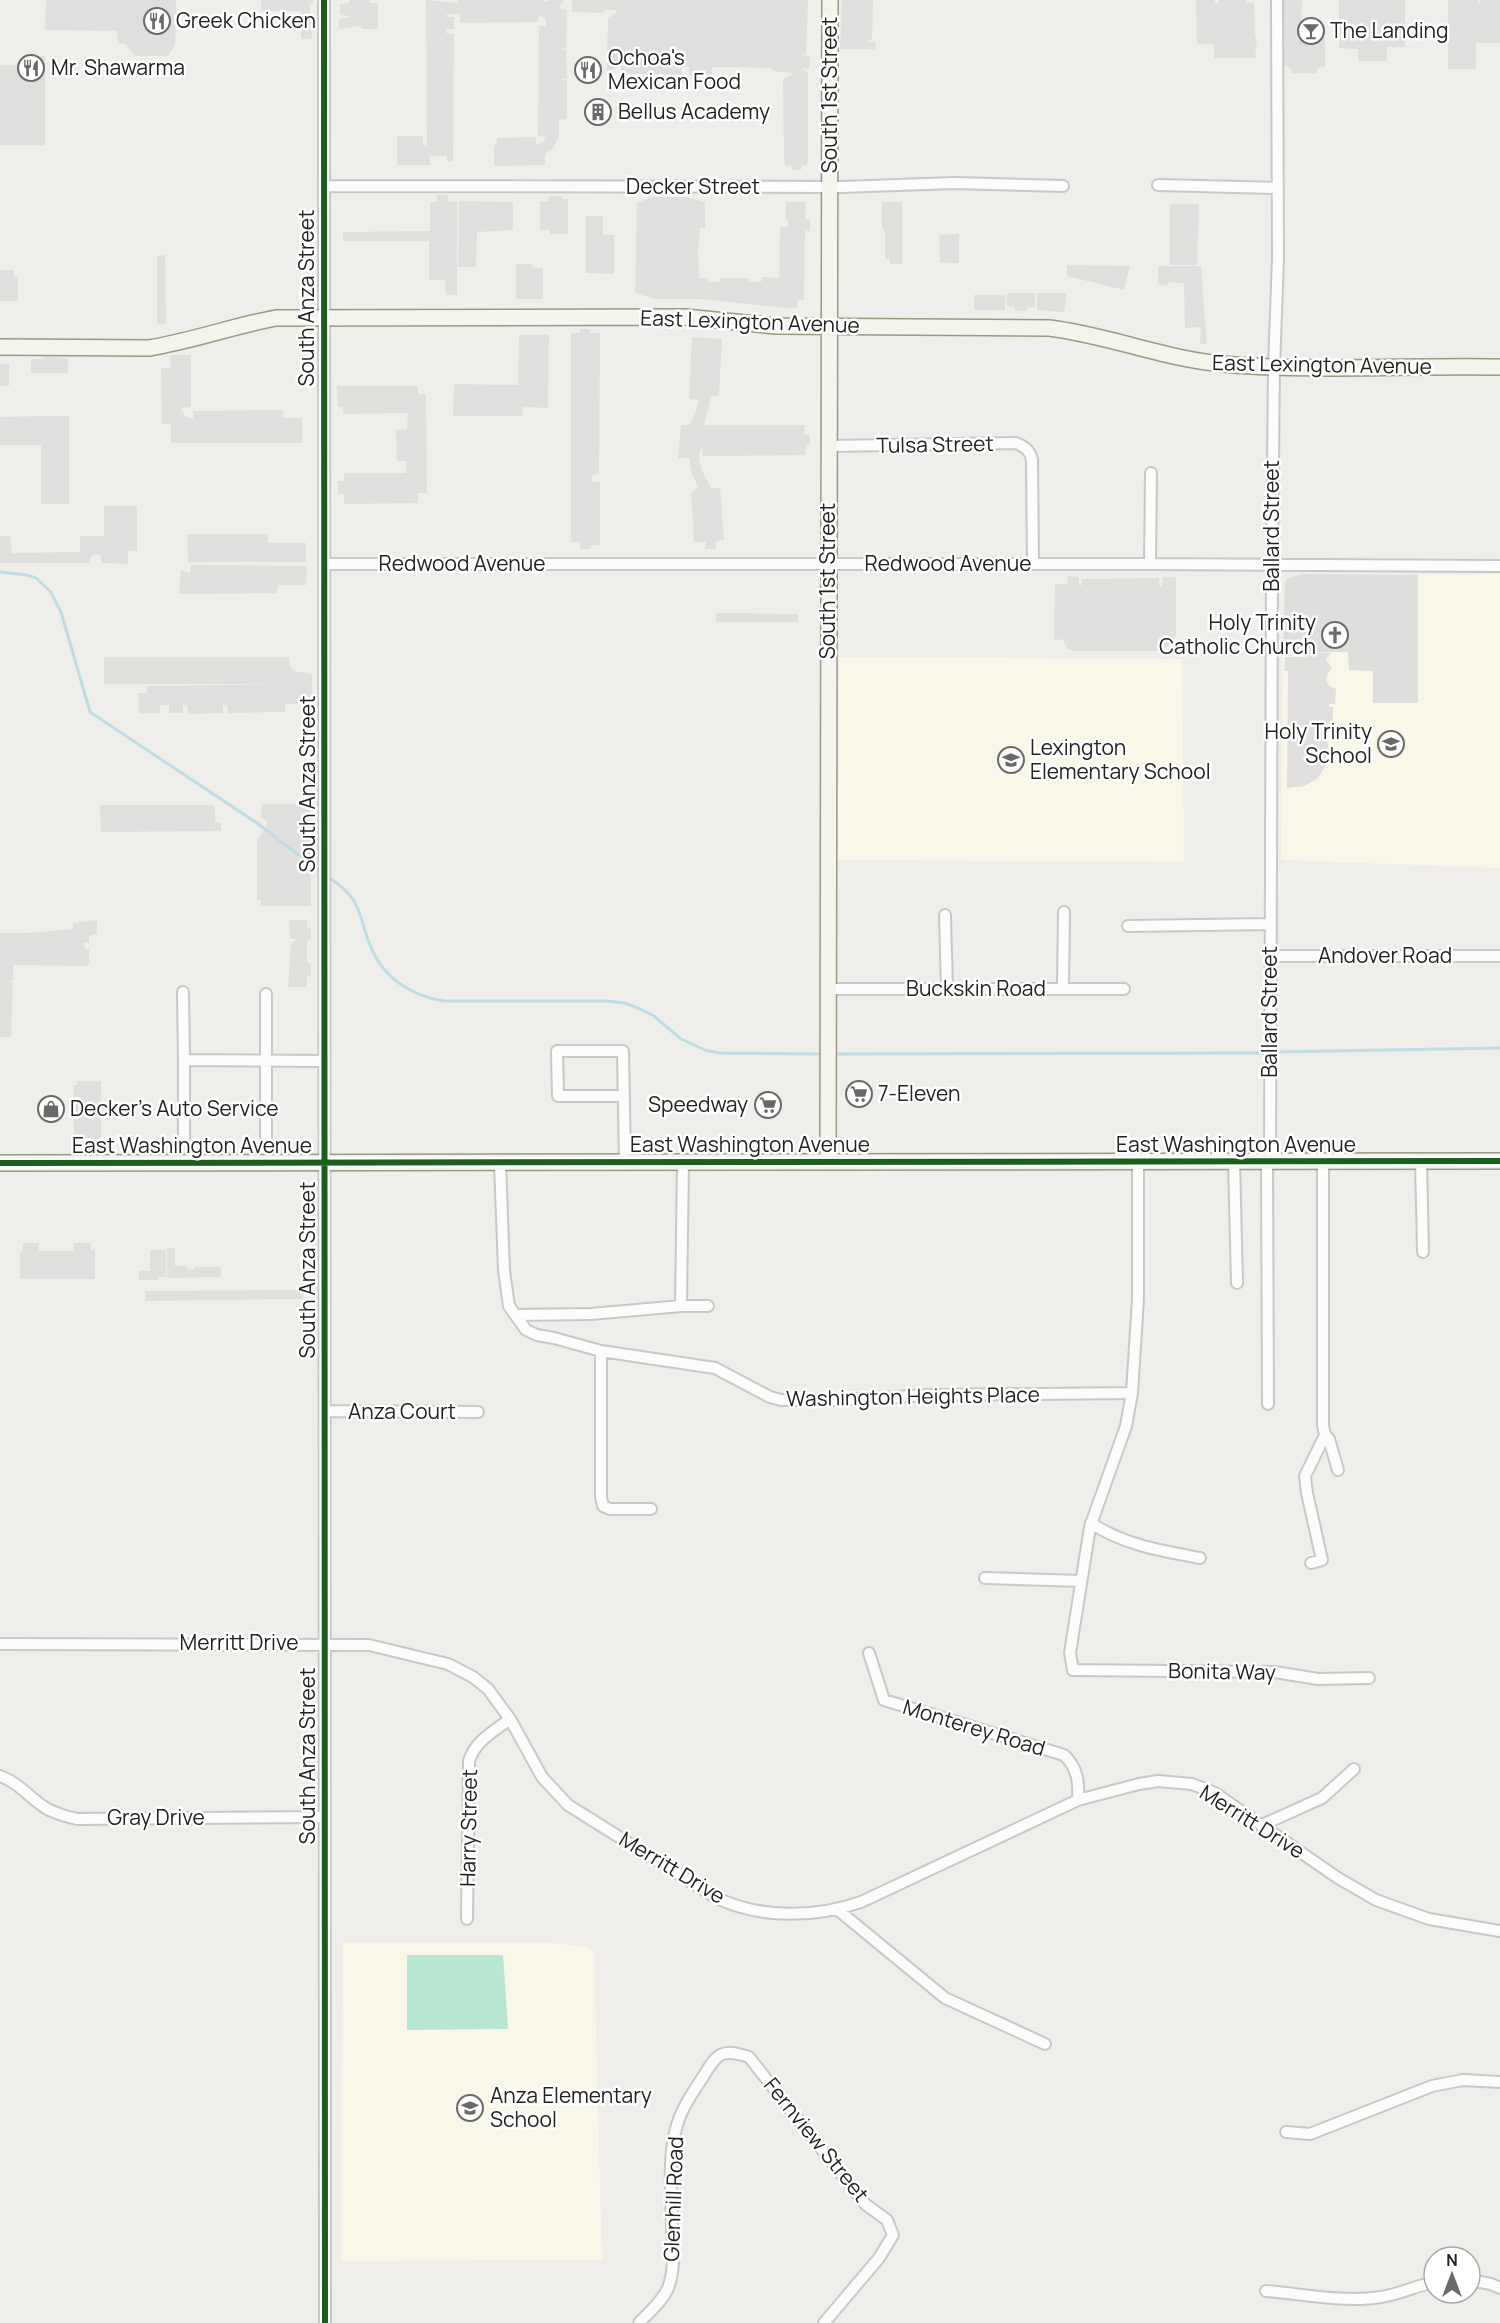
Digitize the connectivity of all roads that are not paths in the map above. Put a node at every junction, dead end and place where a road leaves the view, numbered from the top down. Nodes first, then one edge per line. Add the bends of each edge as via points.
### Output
1 (324, 0) edge
2 (830, 0) edge
3 (1277, 0) edge
4 (1158, 185) dead end
5 (324, 186) junction
6 (1063, 186) dead end
7 (830, 187) junction
8 (1277, 188) junction
9 (324, 317) junction
10 (828, 327) junction
11 (0, 347) edge
12 (1274, 367) junction
13 (1500, 368) edge
14 (828, 447) junction
15 (1151, 472) dead end
16 (324, 564) junction
17 (828, 564) junction
18 (1033, 564) junction
19 (1150, 564) junction
20 (1272, 565) junction
21 (1500, 566) edge
22 (1064, 912) dead end
23 (945, 915) dead end
24 (1270, 924) junction
25 (1128, 926) dead end
26 (1270, 956) junction
27 (1500, 956) edge
28 (828, 989) junction
29 (947, 989) junction
30 (1063, 989) junction
31 (1124, 989) dead end
32 (183, 992) dead end
33 (266, 994) dead end
34 (184, 1060) junction
35 (266, 1060) junction
36 (324, 1061) junction
37 (624, 1096) junction
38 (266, 1137) dead end
39 (184, 1138) dead end
40 (1138, 1161) junction
41 (1234, 1161) junction
42 (1268, 1161) junction
43 (1323, 1161) junction
44 (1421, 1161) junction
45 (1500, 1161) edge
46 (625, 1162) junction
47 (683, 1162) junction
48 (828, 1162) junction
49 (0, 1163) edge
50 (324, 1163) junction
51 (500, 1163) junction
52 (1423, 1252) dead end
53 (1237, 1283) dead end
54 (681, 1306) junction
55 (708, 1306) dead end
56 (515, 1315) junction
57 (601, 1352) junction
58 (1132, 1393) junction
59 (1268, 1404) dead end
60 (325, 1411) junction
61 (478, 1412) dead end
62 (1324, 1430) junction
63 (1338, 1470) dead end
64 (651, 1509) dead end
65 (1091, 1523) junction
66 (1200, 1558) dead end
67 (1311, 1563) dead end
68 (985, 1578) dead end
69 (1081, 1581) junction
70 (325, 1643) junction
71 (0, 1644) edge
72 (869, 1653) dead end
73 (1369, 1678) dead end
74 (510, 1719) junction
75 (1354, 1769) dead end
76 (0, 1776) edge
77 (1078, 1800) junction
78 (325, 1817) junction
79 (1262, 1825) junction
80 (838, 1910) junction
81 (467, 1919) dead end
82 (1500, 1931) edge
83 (1045, 2044) dead end
84 (732, 2051) joint
85 (1500, 2082) edge
86 (1286, 2132) dead end
87 (1482, 2282) edge
88 (1422, 2286) edge
89 (1500, 2288) edge
90 (1266, 2291) dead end
91 (325, 2323) edge
92 (639, 2323) edge
93 (824, 2323) edge

1 - 5 street, South Anza Street
2 - 7 street, South 1st Street
3 - 8 street, Ballard Street
4 - 8 street
5 - 7 street, Decker Street
5 - 9 street, South Anza Street
6 - 7 street, Decker Street via 954,183
7 - 10 street, South 1st Street
8 - 12 street, Ballard Street
9 - 10 street, East Lexington Avenue via 686,317 776,327
9 - 11 street, East Lexington Avenue via 276,318 149,348
9 - 16 street, South Anza Street
10 - 12 street, East Lexington Avenue via 1049,328 1083,332 1192,360
10 - 14 street, South 1st Street
12 - 13 street, East Lexington Avenue
12 - 20 street, Ballard Street
14 - 17 street, South 1st Street
14 - 18 street, Tulsa Street via 1016,443 1026,447 1032,460
15 - 19 street
16 - 17 street, Redwood Avenue
16 - 36 street, South Anza Street
17 - 18 street, Redwood Avenue
17 - 28 street, South 1st Street
18 - 19 street, Redwood Avenue
19 - 20 street, Redwood Avenue
20 - 21 street, Redwood Avenue
20 - 24 street, Ballard Street
22 - 30 street
23 - 29 street
24 - 25 street
24 - 26 street, Ballard Street
26 - 27 street, Andover Road
26 - 42 street, Ballard Street
28 - 29 street, Buckskin Road
28 - 48 street, South 1st Street
29 - 30 street, Buckskin Road
30 - 31 street, Buckskin Road
32 - 34 street
33 - 35 street
34 - 35 street
34 - 39 street
35 - 36 street
35 - 38 street
36 - 50 street, South Anza Street
37 - 37 street via 623,1051 557,1051 558,1096
37 - 46 street
40 - 41 street, East Washington Avenue
40 - 48 street, East Washington Avenue
40 - 58 street via 1138,1299
41 - 42 street, East Washington Avenue
41 - 53 street
42 - 43 street, East Washington Avenue
42 - 59 street, Ballard Street
43 - 44 street, East Washington Avenue
43 - 62 street
44 - 45 street, East Washington Avenue
44 - 52 street
46 - 47 street, East Washington Avenue
46 - 51 street, East Washington Avenue
47 - 48 street, East Washington Avenue
47 - 54 street
49 - 50 street, East Washington Avenue
50 - 51 street, East Washington Avenue
50 - 60 street, South Anza Street
51 - 56 street via 504,1270 509,1306
54 - 55 street
54 - 56 street via 591,1314
56 - 57 street, Washington Heights Place via 526,1330 537,1335
57 - 58 street, Washington Heights Place via 715,1368 781,1400
57 - 64 street via 603,1506
58 - 65 street via 1126,1426
60 - 61 street, Anza Court
60 - 70 street, South Anza Street
62 - 63 street
62 - 67 street via 1305,1476 1322,1560
65 - 66 street via 1109,1535 1155,1550
65 - 69 street
68 - 69 street
69 - 73 street, Bonita Way via 1070,1653 1073,1670 1275,1672 1318,1679
70 - 71 street, Merritt Drive
70 - 74 street, Merritt Drive via 369,1645 448,1664 488,1689
70 - 78 street, South Anza Street
72 - 77 street, Monterey Road via 884,1700 1064,1755 1078,1777
74 - 80 street, Merritt Drive via 542,1777 568,1805 715,1897 745,1909 766,1912
74 - 81 street, Harry Street via 480,1742 469,1761
75 - 79 street via 1322,1798
76 - 78 street, Gray Drive via 22,1787 48,1809 77,1819
77 - 79 street, Merritt Drive via 1148,1782 1180,1782 1215,1793
77 - 80 street, Merritt Drive
78 - 91 street, South Anza Street
79 - 82 street, Merritt Drive via 1376,1900 1429,1919
80 - 83 street via 945,1998
84 - 92 street, Glenhill Road via 714,2058 677,2124 672,2149 673,2261 662,2298
84 - 93 street, Fernview Street via 749,2056 865,2204 887,2220 893,2235 879,2258
85 - 86 street via 1463,2080 1432,2086 1310,2134
87 - 89 street
88 - 90 street via 1379,2298

